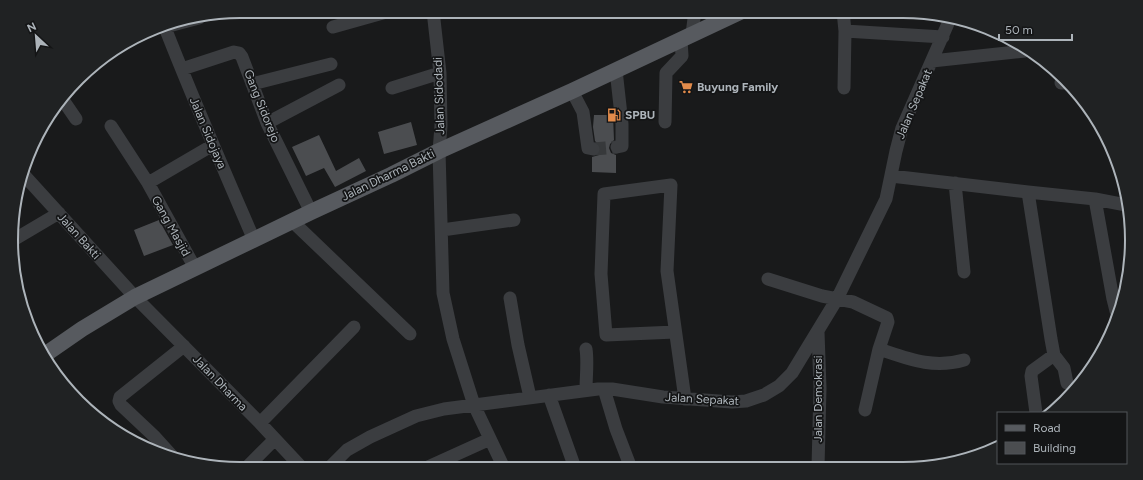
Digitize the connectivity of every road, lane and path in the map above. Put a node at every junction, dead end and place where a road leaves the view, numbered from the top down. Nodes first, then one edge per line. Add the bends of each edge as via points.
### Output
1 (365, 18) edge
2 (433, 18) edge
3 (693, 18) edge
4 (727, 18) edge
5 (844, 18) edge
6 (948, 23) edge
7 (333, 27) dead end
8 (166, 31) edge
9 (845, 31) junction
10 (687, 37) junction
11 (942, 37) junction
12 (1020, 52) edge
13 (932, 61) junction
14 (331, 64) dead end
15 (182, 69) junction
16 (616, 70) junction
17 (440, 73) junction
18 (252, 84) junction
19 (338, 85) dead end
20 (392, 88) dead end
21 (844, 88) dead end
22 (572, 91) junction
23 (65, 103) edge
24 (76, 119) dead end
25 (665, 122) dead end
26 (267, 124) junction
27 (111, 126) dead end
28 (213, 145) junction
29 (616, 147) dead end
30 (593, 149) dead end
31 (439, 151) junction
32 (891, 176) junction
33 (27, 179) edge
34 (148, 183) junction
35 (955, 183) junction
36 (1028, 192) junction
37 (1095, 199) junction
38 (1122, 204) edge
39 (311, 212) junction
40 (59, 213) junction
41 (514, 220) dead end
42 (292, 221) junction
43 (442, 230) junction
44 (18, 237) edge
45 (254, 240) junction
46 (195, 268) junction
47 (964, 272) dead end
48 (768, 279) dead end
49 (135, 298) junction
50 (510, 298) dead end
51 (838, 299) junction
52 (1115, 305) edge
53 (354, 327) dead end
54 (675, 332) junction
55 (818, 332) junction
56 (410, 334) dead end
57 (184, 346) junction
58 (586, 349) dead end
59 (879, 349) junction
60 (49, 352) edge
61 (1054, 355) junction
62 (964, 360) dead end
63 (1067, 383) dead end
64 (586, 390) junction
65 (604, 390) junction
66 (549, 395) junction
67 (530, 397) junction
68 (685, 399) junction
69 (474, 405) junction
70 (865, 410) dead end
71 (1036, 412) edge
72 (260, 423) junction
73 (490, 439) junction
74 (274, 440) junction
75 (152, 442) edge
76 (252, 462) edge
77 (296, 462) edge
78 (337, 462) edge
79 (439, 462) edge
80 (501, 462) edge
81 (573, 462) edge
82 (629, 462) edge
83 (818, 462) edge

1 - 7 street
2 - 17 street, Jalan Sidodadi
3 - 10 street
4 - 10 main road, Jalan Dharma Bakti
5 - 9 street
6 - 11 street, Jalan Sepakat
8 - 15 street, Jalan Sidojaya
9 - 11 street
9 - 21 street
10 - 16 main road, Jalan Dharma Bakti
10 - 25 street via 682,56 666,73
11 - 13 street, Jalan Sepakat
12 - 13 street
13 - 32 street, Jalan Sepakat via 902,128
14 - 18 street
15 - 18 street, Gang Sidorejo via 234,52 239,53
15 - 28 street, Jalan Sidojaya
16 - 22 main road, Jalan Dharma Bakti
16 - 29 street via 622,124 622,146
17 - 20 street
17 - 31 street, Jalan Sidodadi
18 - 26 street, Gang Sidorejo
19 - 26 street
22 - 30 street via 583,112 588,148
22 - 31 main road, Jalan Dharma Bakti
23 - 24 street
26 - 39 street, Gang Sidorejo
27 - 34 street, Gang Masjid
28 - 34 street
28 - 45 street, Jalan Sidojaya
31 - 39 main road, Jalan Dharma Bakti
31 - 43 street, Jalan Sidodadi
32 - 35 street
32 - 51 street, Jalan Sepakat via 886,199
33 - 40 street, Jalan Bakti
34 - 46 street, Gang Masjid
35 - 36 street
35 - 47 street
36 - 37 street
36 - 61 street
37 - 38 street
37 - 52 street
39 - 42 main road, Jalan Dharma Bakti
40 - 44 street
40 - 49 street, Jalan Bakti
41 - 43 street
42 - 45 main road, Jalan Dharma Bakti
42 - 56 street
43 - 69 street, Jalan Sidodadi via 443,293 453,339
45 - 46 main road, Jalan Dharma Bakti
46 - 49 main road, Jalan Dharma Bakti
48 - 51 street
49 - 57 street, Jalan Dharma
49 - 60 main road, Jalan Dharma Bakti
50 - 67 street
51 - 55 street, Jalan Sepakat
51 - 59 street via 853,302 887,318
53 - 72 street
54 - 54 street via 606,335 601,274 604,194 671,186 667,271
54 - 68 street
55 - 68 street, Jalan Sepakat via 792,372 779,386 764,396 732,402
55 - 83 street, Jalan Demokrasi
57 - 72 street, Jalan Dharma
57 - 75 street via 120,397 121,405
58 - 64 street
59 - 62 street via 937,365
59 - 70 street
61 - 63 street via 1064,368
61 - 71 street via 1032,371
64 - 65 street, Jalan Sepakat
64 - 66 street, Jalan Sepakat
65 - 68 street, Jalan Sepakat
65 - 82 street
66 - 67 street, Jalan Sepakat
66 - 81 street
67 - 69 street, Jalan Sepakat
69 - 73 street, Jalan Sidodadi
69 - 78 street, Jalan Sepakat via 416,416 347,450
72 - 74 street, Jalan Dharma
73 - 79 street
73 - 80 street, Jalan Sidodadi
74 - 76 street
74 - 77 street, Jalan Dharma

